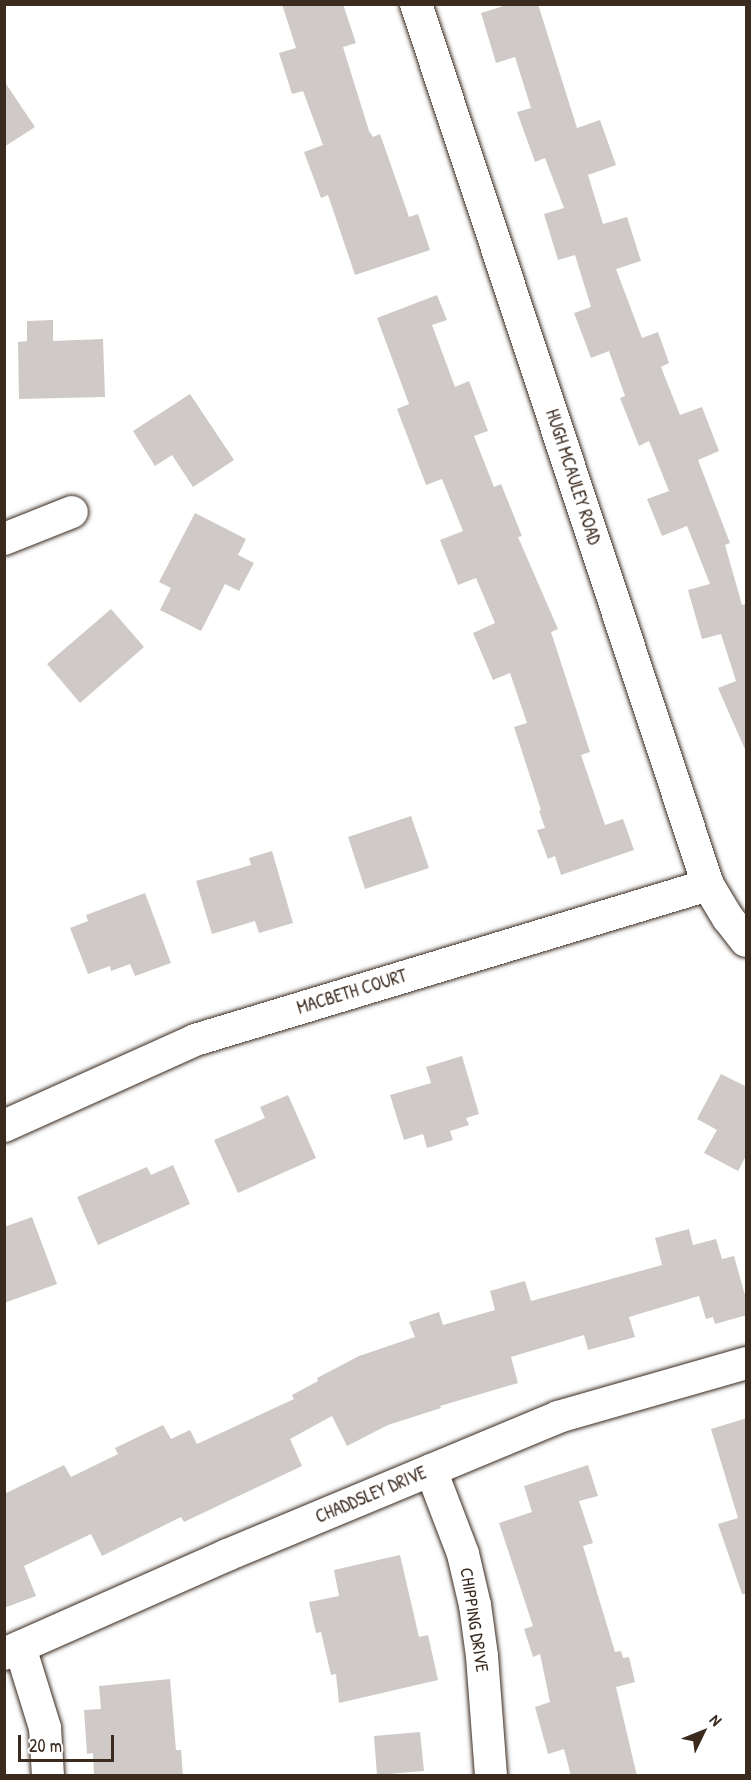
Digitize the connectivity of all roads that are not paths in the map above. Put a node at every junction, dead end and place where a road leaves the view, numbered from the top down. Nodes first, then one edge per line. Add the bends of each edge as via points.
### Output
1 (416, 4) edge
2 (72, 512) dead end
3 (4, 539) edge
4 (708, 885) junction
5 (747, 941) edge
6 (4, 1126) edge
7 (747, 1363) edge
8 (431, 1470) junction
9 (12, 1650) edge
10 (48, 1776) edge
11 (491, 1776) edge

1 - 4 street, HUGH MCAULEY ROAD
2 - 3 street
4 - 5 street, HUGH MCAULEY ROAD
4 - 6 street, MACBETH COURT via 195,1040
7 - 8 street, CHADDSLEY DRIVE via 558,1417
8 - 9 street, CHADDSLEY DRIVE
8 - 11 street, CHIPPING DRIVE via 462,1554 475,1605
9 - 10 street via 45,1728

